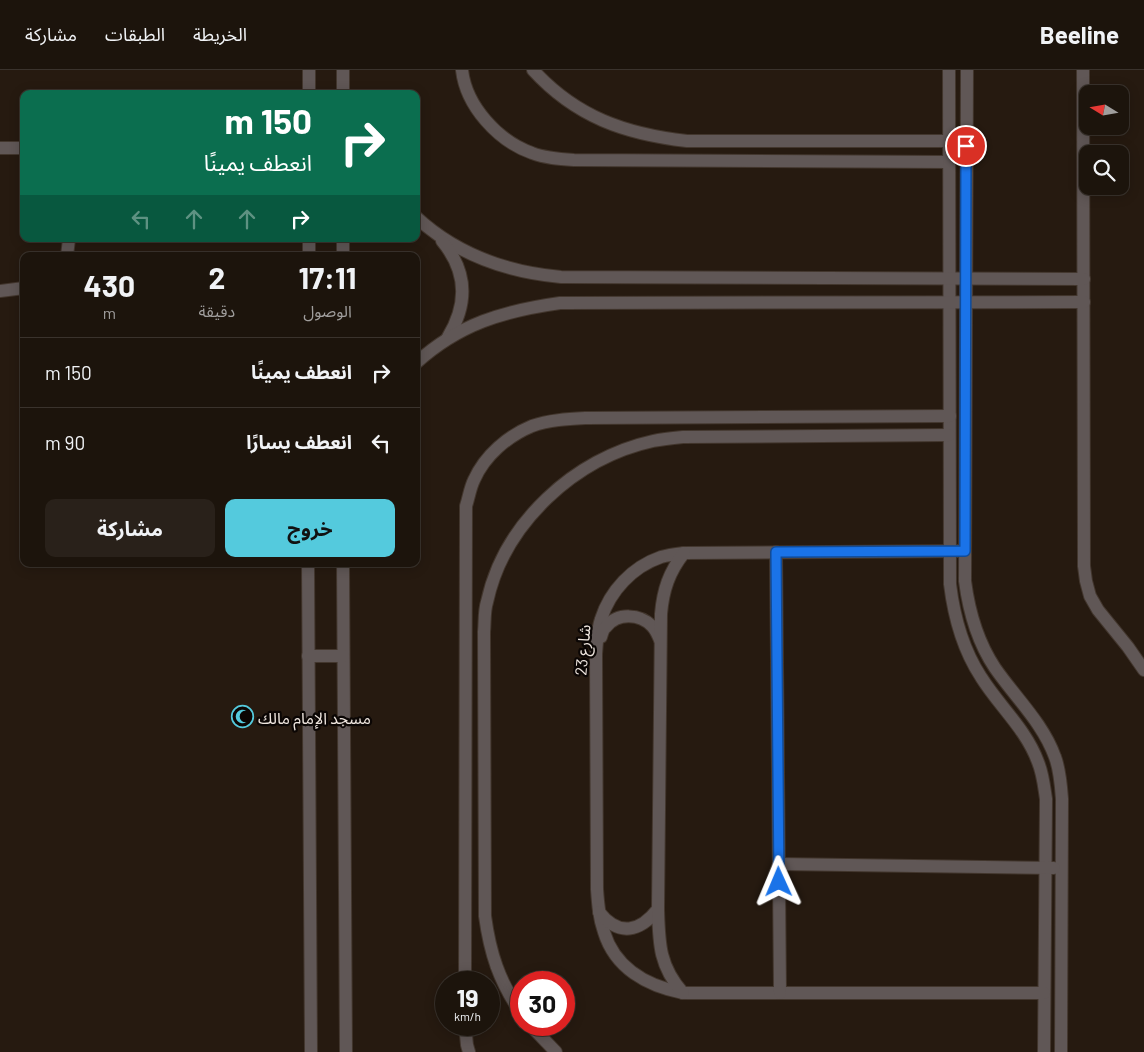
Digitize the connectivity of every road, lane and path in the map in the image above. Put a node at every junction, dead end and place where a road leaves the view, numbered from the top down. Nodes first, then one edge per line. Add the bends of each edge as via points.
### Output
1 (309, 70) edge
2 (343, 70) edge
3 (462, 70) edge
4 (533, 70) edge
5 (949, 70) edge
6 (967, 70) edge
7 (1083, 70) edge
8 (309, 90) edge
9 (343, 90) edge
10 (950, 141) junction
11 (0, 148) edge
12 (20, 148) edge
13 (949, 162) junction
14 (420, 221) edge
15 (420, 227) edge
16 (438, 237) junction
17 (1084, 278) junction
18 (950, 279) junction
19 (966, 279) junction
20 (20, 288) edge
21 (0, 291) edge
22 (950, 302) junction
23 (1084, 302) junction
24 (966, 303) junction
25 (446, 340) junction
26 (420, 358) edge
27 (950, 416) junction
28 (949, 435) junction
29 (965, 551) junction
30 (776, 552) junction
31 (950, 552) junction
32 (684, 553) junction
33 (308, 567) edge
34 (343, 567) edge
35 (660, 640) junction
36 (596, 654) junction
37 (308, 656) junction
38 (343, 656) junction
39 (1144, 670) edge
40 (483, 772) junction
41 (465, 774) junction
42 (779, 864) junction
43 (1045, 868) junction
44 (1062, 868) junction
45 (658, 909) junction
46 (599, 912) junction
47 (465, 971) edge
48 (682, 993) junction
49 (780, 993) junction
50 (1044, 993) junction
51 (510, 996) edge
52 (467, 1036) edge
53 (541, 1036) edge
54 (311, 1052) edge
55 (346, 1052) edge
56 (469, 1052) edge
57 (556, 1052) edge
58 (1044, 1052) edge
59 (1061, 1052) edge

1 - 8 street
2 - 9 street
3 - 13 street via 469,94 494,130 531,153 552,158
4 - 10 street via 570,103 596,118 654,137 687,141
5 - 10 street
6 - 19 street
7 - 17 street
10 - 13 street
11 - 12 street
13 - 18 street
14 - 16 street
15 - 16 street
16 - 18 street via 508,269 561,277
16 - 25 street via 459,268 463,286 462,305
17 - 19 street
17 - 23 street
18 - 19 street
18 - 22 street
19 - 24 street
20 - 21 street
22 - 24 street
22 - 25 street via 560,303 502,314 473,324
22 - 27 street
23 - 24 street
23 - 39 street via 1083,548 1086,582 1098,610
24 - 29 street
25 - 26 street
27 - 28 street
27 - 41 street via 586,418 533,426 509,438 489,456 474,480 466,506
28 - 31 street
28 - 40 street via 683,437 630,448 567,482 544,500 524,523 495,574 486,603
29 - 31 street, شارع 23
29 - 44 street via 968,604 983,647 1047,739 1056,758 1061,778
30 - 31 street, شارع 23
30 - 32 street, شارع 23
30 - 42 street
31 - 43 street via 953,609 969,656 981,678 1031,745 1039,762 1046,799
32 - 35 street via 673,566 662,596
32 - 36 street, شارع 23 via 661,557 623,581 600,620
33 - 37 street
34 - 38 street
35 - 36 street via 654,628 643,619 630,616 616,619 605,627
35 - 45 street
36 - 46 street, شارع 23
37 - 38 street
37 - 54 street
38 - 55 street
40 - 41 street
40 - 51 street via 485,916 489,945
41 - 47 street
42 - 43 street
42 - 49 street
43 - 44 street
43 - 50 street
44 - 59 street
45 - 46 street via 640,927 628,929 616,927
45 - 48 street via 663,960 667,972
46 - 48 street, شارع 23 via 604,933 627,968 662,989
48 - 49 street, شارع 23
49 - 50 street, شارع 23
50 - 58 street
52 - 56 street
53 - 57 street

